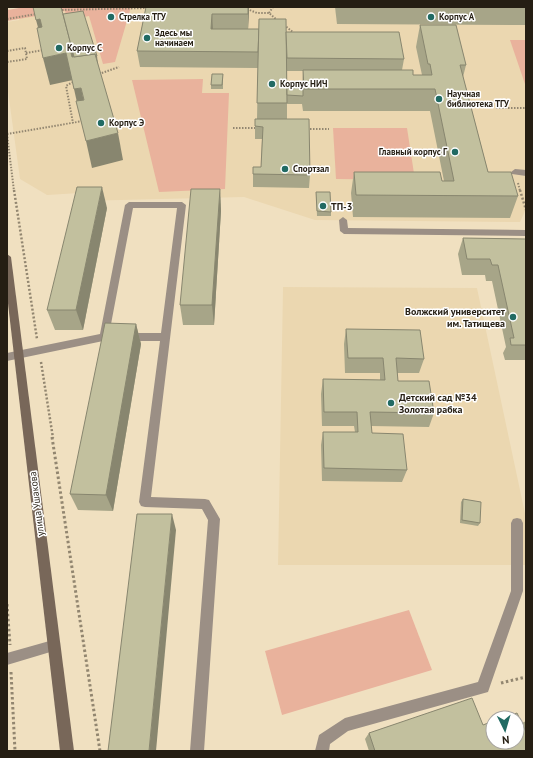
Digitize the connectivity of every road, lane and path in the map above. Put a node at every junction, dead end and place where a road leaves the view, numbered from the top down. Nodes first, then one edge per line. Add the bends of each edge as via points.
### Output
1 (273, 7) edge
2 (152, 8) edge
3 (240, 9) edge
4 (58, 10) edge
5 (269, 13) junction
6 (39, 14) edge
7 (7, 19) edge
8 (297, 36) edge
9 (48, 50) edge
10 (7, 51) edge
11 (26, 53) junction
12 (7, 62) edge
13 (119, 67) dead end
14 (97, 75) edge
15 (73, 82) edge
16 (496, 108) dead end
17 (526, 108) edge
18 (89, 120) edge
19 (73, 123) junction
20 (233, 128) dead end
21 (257, 128) edge
22 (305, 129) edge
23 (329, 129) dead end
24 (7, 134) edge
25 (515, 172) joint
26 (526, 173) edge
27 (526, 210) edge
28 (343, 220) dead end
29 (526, 233) edge
30 (7, 257) edge
31 (105, 337) junction
32 (166, 338) junction
33 (39, 350) junction
34 (19, 354) junction
35 (7, 357) edge
36 (517, 523) dead end
37 (7, 604) edge
38 (53, 646) junction
39 (9, 658) edge
40 (526, 677) edge
41 (483, 687) junction
42 (15, 751) edge
43 (66, 751) edge
44 (100, 751) edge
45 (197, 751) edge
46 (322, 751) edge

1 - 5 path
2 - 4 path
3 - 5 path
5 - 8 path
6 - 7 path
9 - 11 path
10 - 11 path via 26,48
11 - 12 path via 27,59
13 - 14 path
15 - 19 path via 66,86
16 - 17 path
18 - 19 path
19 - 24 path
20 - 21 path
22 - 23 path
24 - 33 path
25 - 26 lane
25 - 27 path
28 - 29 lane via 344,231
30 - 34 street, улица Ушакова
31 - 32 lane
31 - 32 lane via 130,205 182,205
31 - 33 lane
32 - 45 lane via 145,502 206,504 214,519
33 - 34 lane
33 - 44 path
34 - 35 lane
34 - 38 street, улица Ушакова
36 - 41 lane via 517,591
37 - 39 path
38 - 39 lane
38 - 43 street, улица Ушакова
39 - 42 path
40 - 41 path
41 - 46 lane via 345,725 324,740

